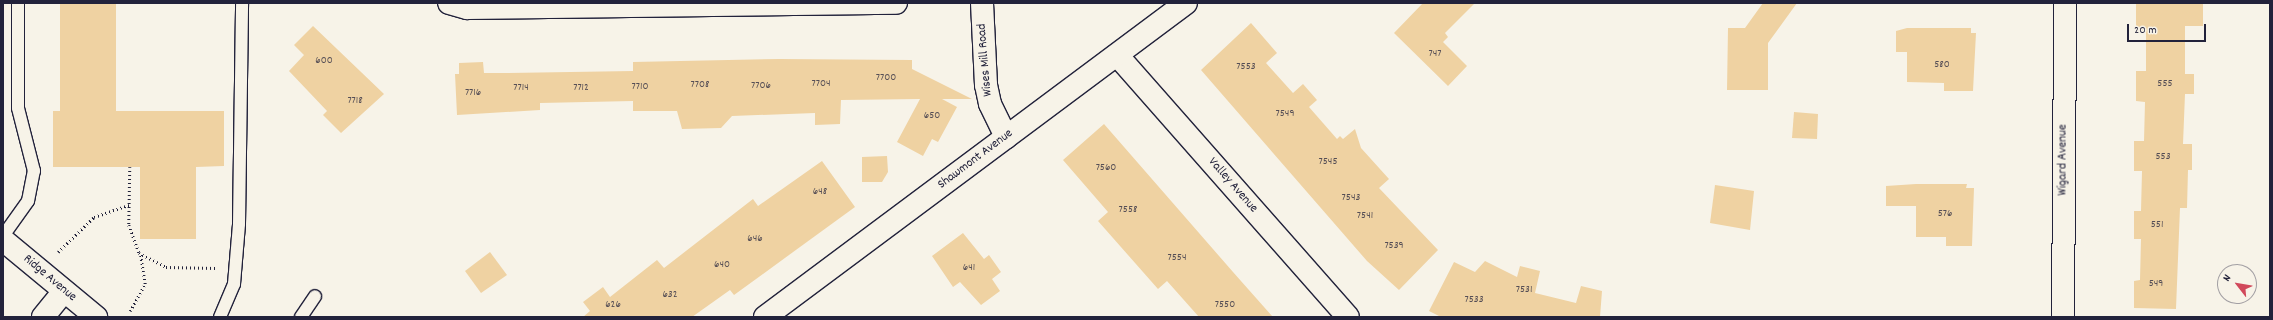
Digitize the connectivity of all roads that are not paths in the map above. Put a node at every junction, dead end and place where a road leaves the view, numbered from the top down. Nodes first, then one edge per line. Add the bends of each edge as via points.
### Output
1 (18, 3) edge
2 (242, 3) edge
3 (449, 3) edge
4 (896, 3) edge
5 (982, 3) edge
6 (1186, 3) edge
7 (2065, 3) edge
8 (1117, 55) junction
9 (1006, 137) junction
10 (3, 236) edge
11 (3, 240) edge
12 (64, 291) junction
13 (315, 296) dead end
14 (43, 317) edge
15 (96, 317) edge
16 (220, 317) edge
17 (301, 317) edge
18 (765, 317) edge
19 (1348, 317) edge
20 (2063, 317) edge

1 - 10 lane via 18,108 34,171 28,201
2 - 16 lane via 240,224 234,284
3 - 4 street via 467,8
5 - 9 street, Wises Mill Road via 986,85 990,104
6 - 8 street, Shawmont Avenue
7 - 20 street, Wigard Avenue
8 - 9 street, Shawmont Avenue
8 - 19 street, Valley Avenue
9 - 18 street, Shawmont Avenue
11 - 12 street, Ridge Avenue
12 - 14 street
12 - 15 street, Ridge Avenue
13 - 17 lane

